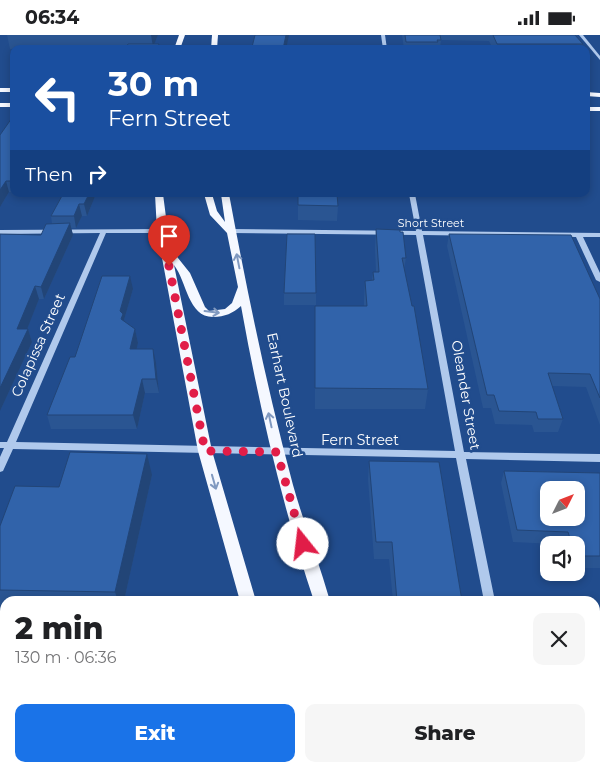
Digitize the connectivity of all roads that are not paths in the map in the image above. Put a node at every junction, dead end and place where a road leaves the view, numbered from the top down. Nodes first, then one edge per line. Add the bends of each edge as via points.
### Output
1 (581, 35) edge
2 (589, 45) edge
3 (590, 46) edge
4 (600, 59) edge
5 (158, 197) edge
6 (208, 197) edge
7 (225, 197) edge
8 (413, 197) edge
9 (162, 231) junction
10 (231, 231) junction
11 (0, 232) edge
12 (103, 233) junction
13 (420, 233) junction
14 (578, 234) junction
15 (600, 235) edge
16 (166, 248) junction
17 (600, 280) edge
18 (243, 287) junction
19 (4, 445) edge
20 (205, 451) junction
21 (277, 452) junction
22 (460, 454) junction
23 (600, 458) edge
24 (0, 468) edge
25 (247, 596) edge
26 (320, 596) edge
27 (489, 596) edge

1 - 2 street
3 - 4 street
5 - 9 main road
6 - 10 main road via 210,210
7 - 10 main road, Earhart Boulevard
8 - 13 street, Oleander Street
9 - 12 street
9 - 16 main road
10 - 13 street, Short Street
18 -> 10 main road, Earhart Boulevard
11 - 12 street
12 - 19 street, Colapissa Street
13 - 14 street, Short Street
13 - 22 street, Oleander Street
14 - 15 street, Short Street
14 - 17 street
16 -> 18 main road via 184,273 200,309 207,314 229,311 237,304
16 - 20 main road
21 -> 18 main road, Earhart Boulevard
19 - 20 street, Fern Street
19 - 24 street, Colapissa Street
20 - 21 street, Fern Street
20 -> 25 main road
21 - 22 street, Fern Street
21 - 26 main road, Earhart Boulevard
22 - 23 street, Fern Street
22 - 27 street, Oleander Street

